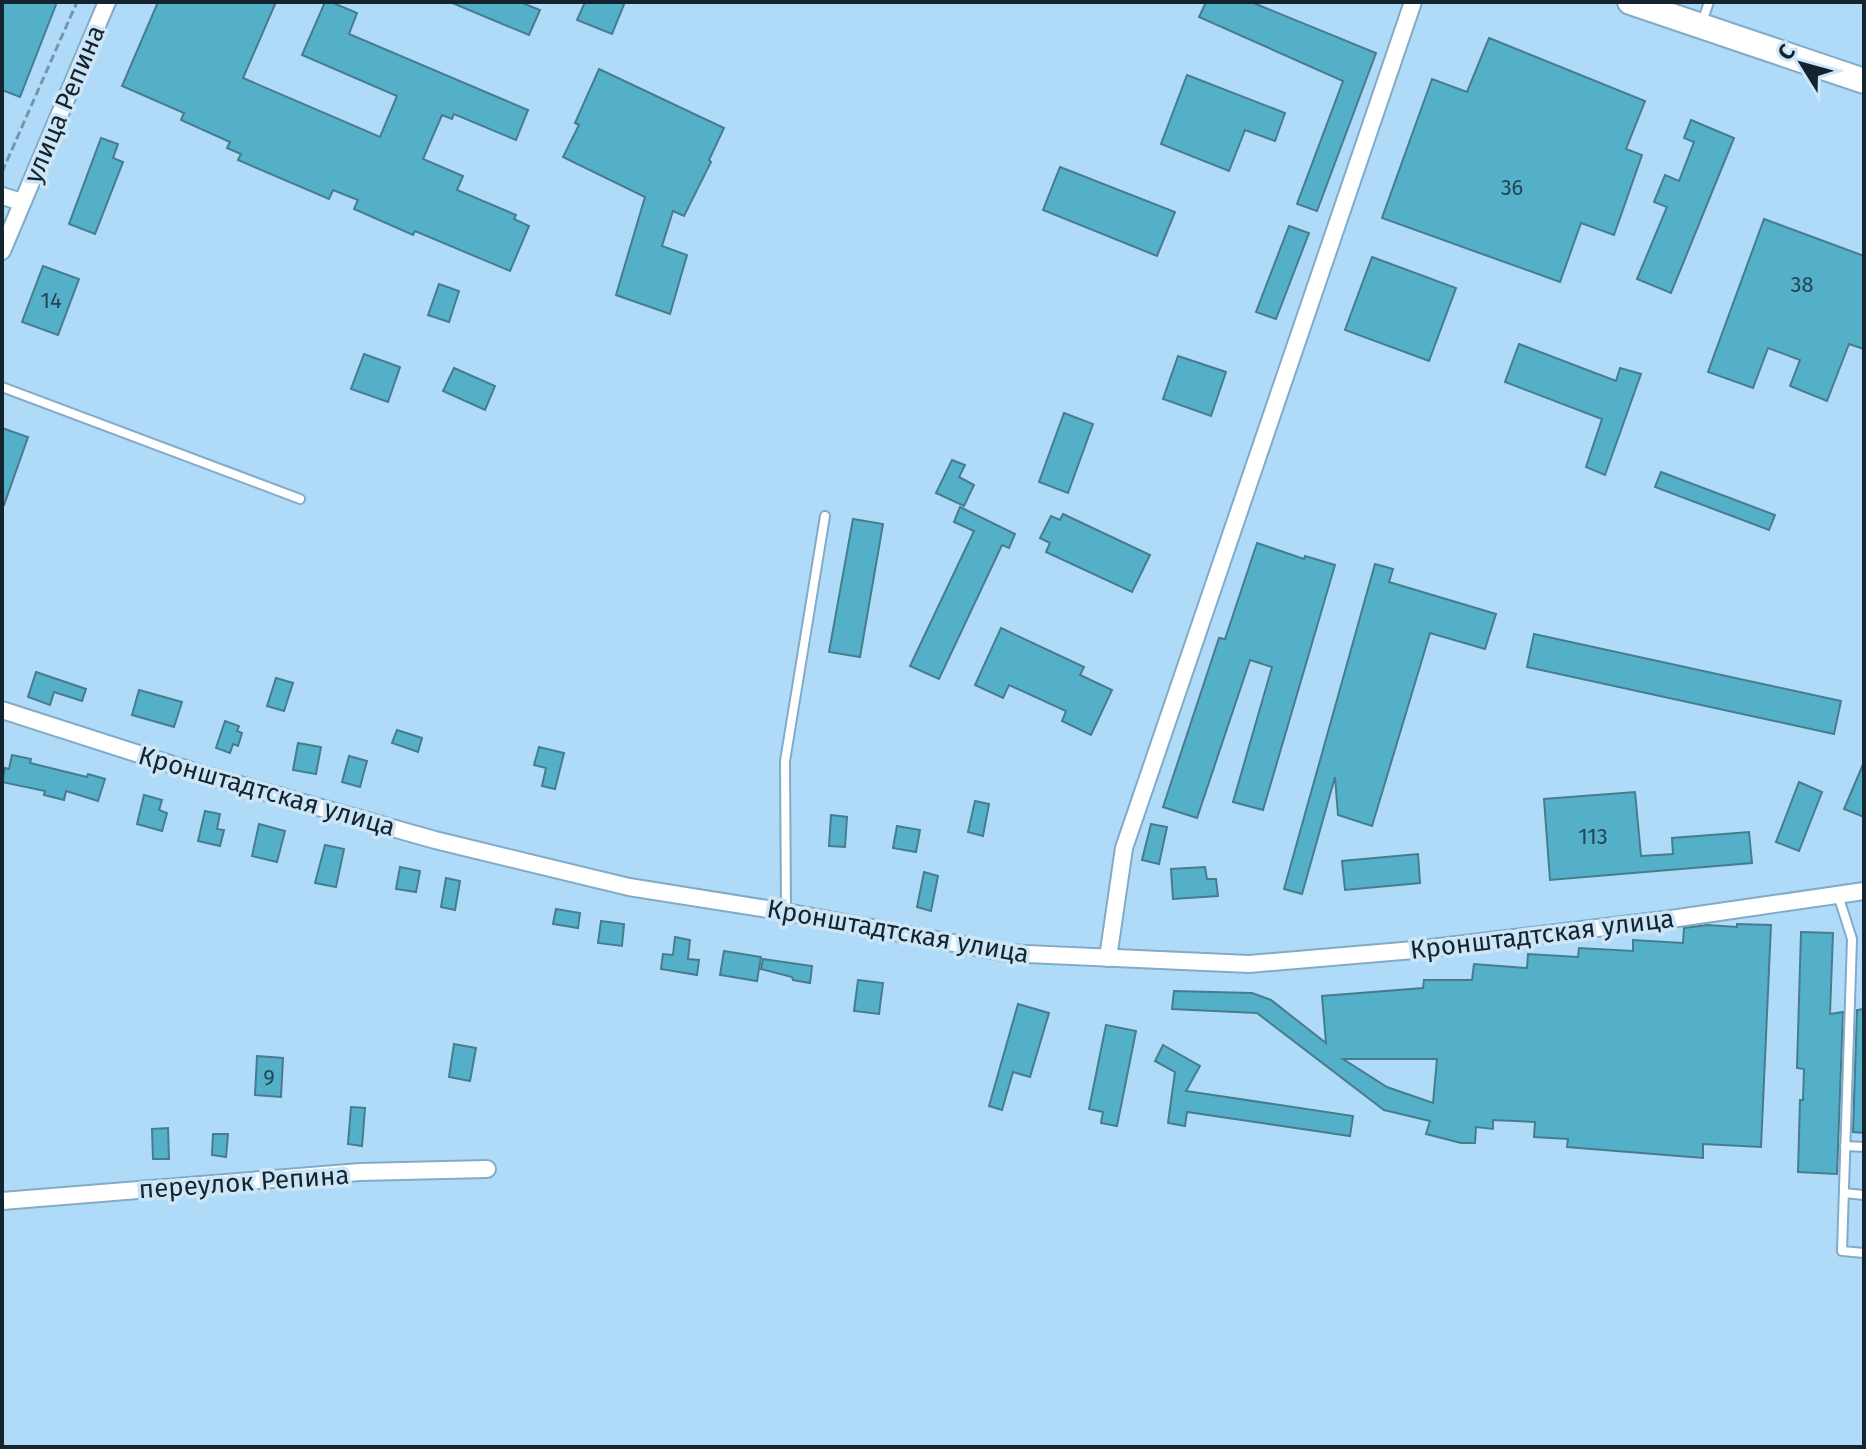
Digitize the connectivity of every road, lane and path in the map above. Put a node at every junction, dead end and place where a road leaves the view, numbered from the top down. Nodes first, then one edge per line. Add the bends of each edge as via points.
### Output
1 (77, 2) edge
2 (107, 2) edge
3 (1413, 2) edge
4 (1630, 2) edge
5 (1709, 2) edge
6 (1701, 25) junction
7 (1861, 76) edge
8 (2, 172) edge
9 (2, 196) edge
10 (22, 202) junction
11 (2, 251) edge
12 (2, 387) edge
13 (300, 499) dead end
14 (825, 516) dead end
15 (2, 710) edge
16 (1864, 891) edge
17 (1838, 894) junction
18 (786, 912) junction
19 (1108, 958) junction
20 (1845, 1146) junction
21 (1864, 1147) edge
22 (487, 1169) dead end
23 (1844, 1193) junction
24 (1864, 1195) edge
25 (2, 1201) edge
26 (1864, 1253) edge

1 - 8 path
2 - 10 street, улица Репина
3 - 19 street via 1124,848
4 - 6 main road
5 - 6 lane
6 - 7 main road
9 - 10 street
10 - 11 street, улица Репина
12 - 13 lane
14 - 18 lane via 785,761
15 - 18 street, Кронштадтская улица via 201,774 435,840 629,887
16 - 17 street, Кронштадтская улица
17 - 19 street, Кронштадтская улица via 1414,950 1249,964
17 - 20 lane via 1852,939
18 - 19 street, Кронштадтская улица via 1007,953
20 - 21 lane
20 - 23 lane
22 - 25 street, переулок Репина via 360,1172
23 - 24 lane
23 - 26 lane via 1842,1251

